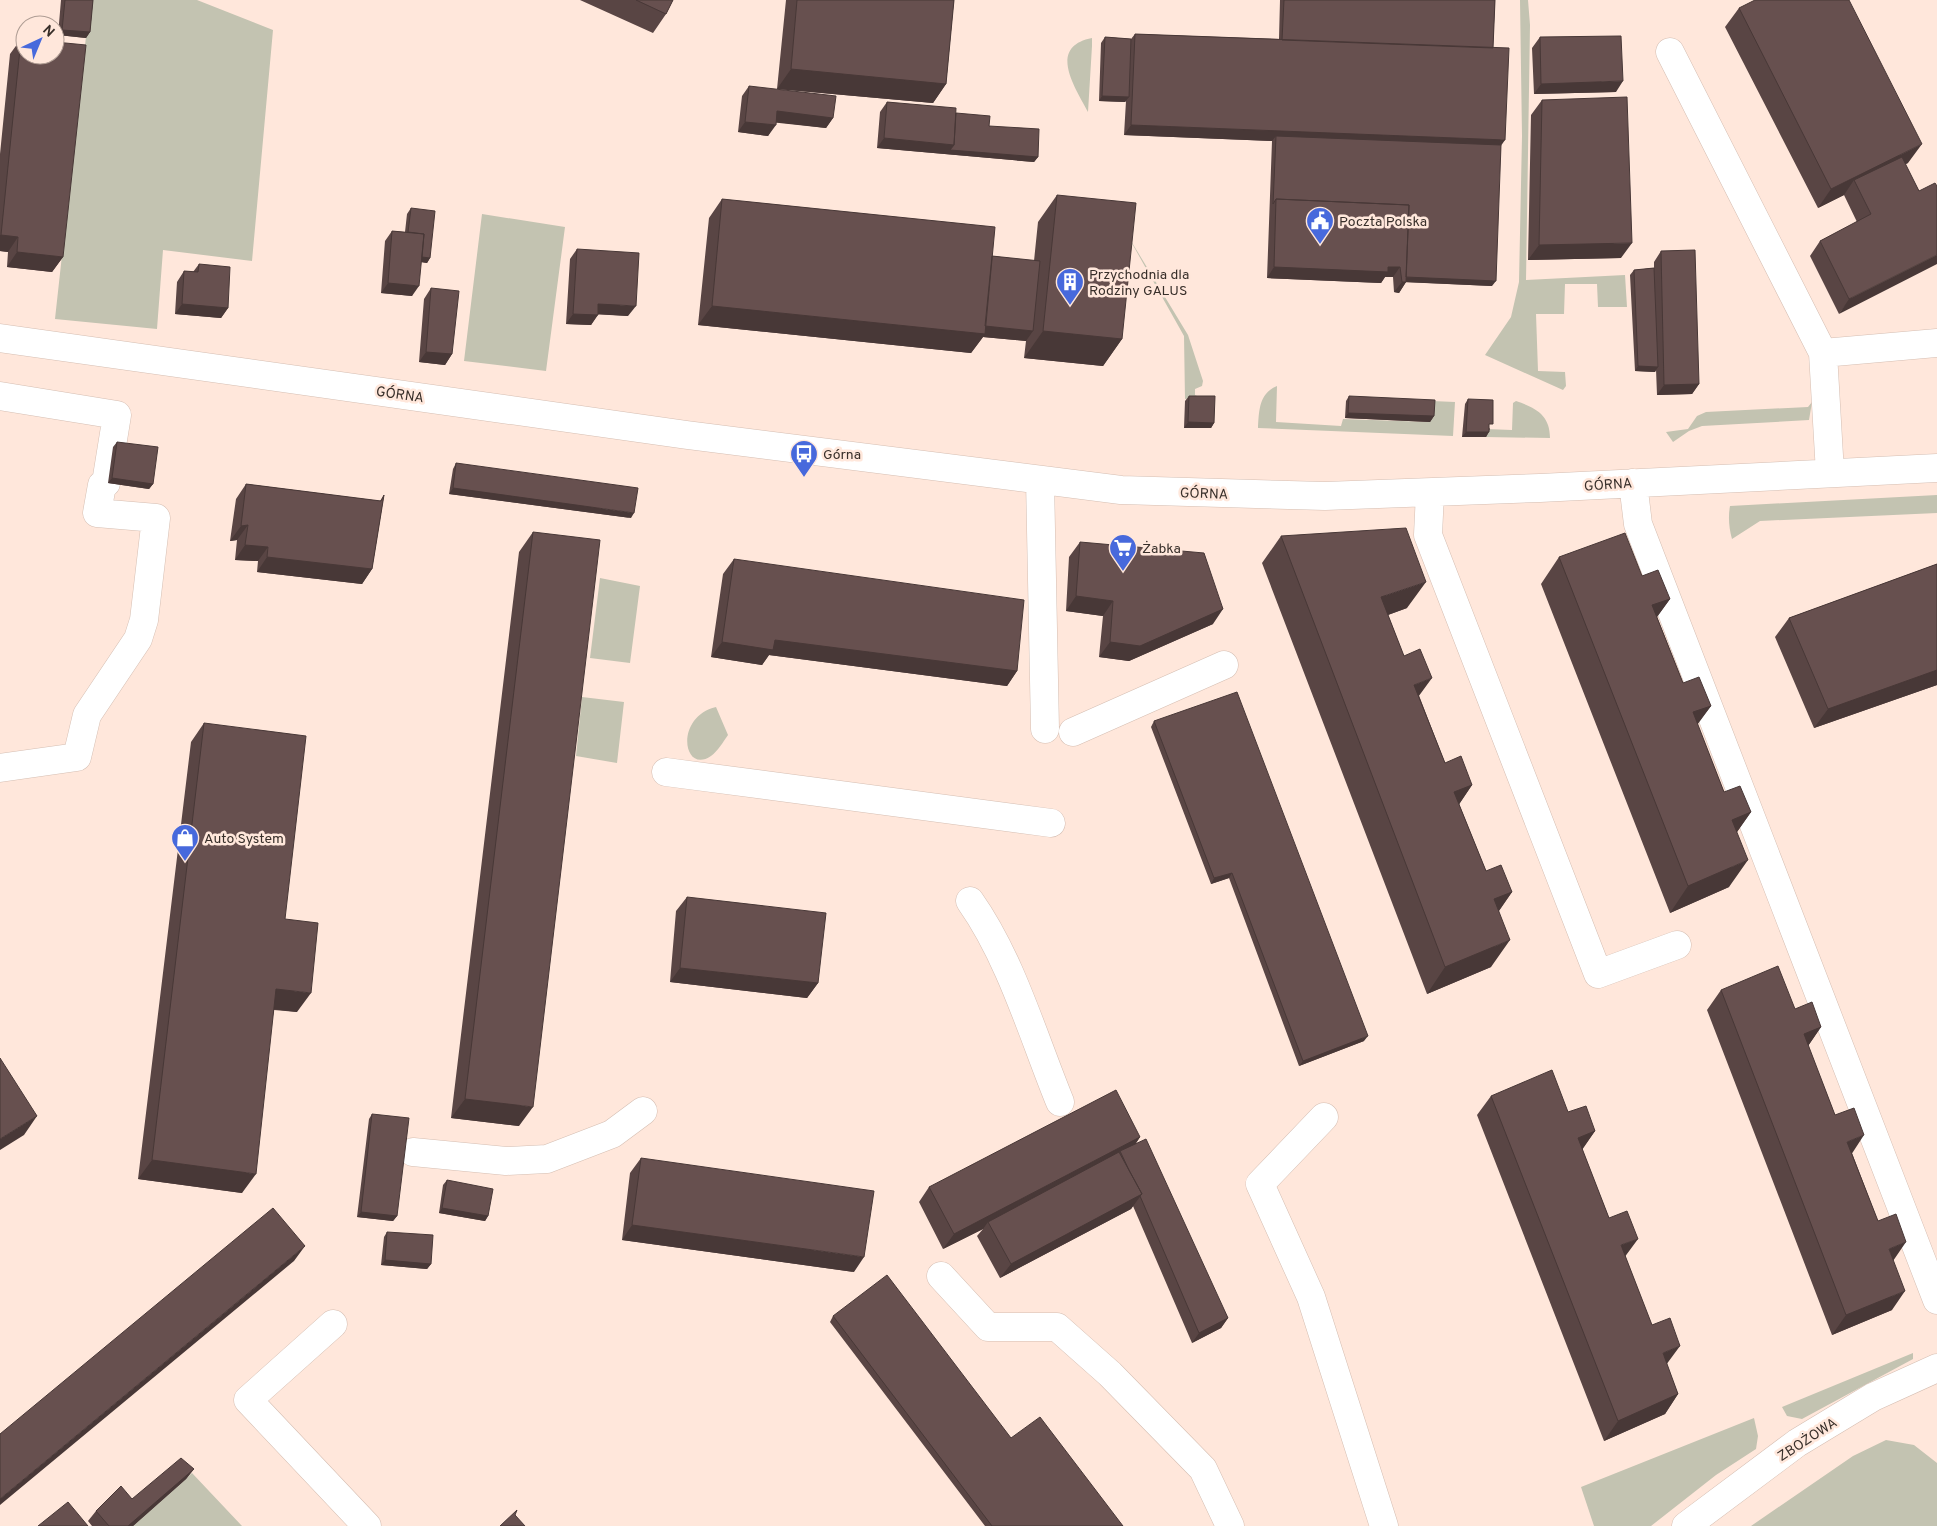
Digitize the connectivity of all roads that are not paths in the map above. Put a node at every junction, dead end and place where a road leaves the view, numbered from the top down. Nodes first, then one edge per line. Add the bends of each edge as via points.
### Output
1 (1670, 52) dead end
2 (0, 338) edge
3 (1937, 344) edge
4 (1823, 353) junction
5 (0, 396) edge
6 (1937, 468) edge
7 (1830, 473) junction
8 (1040, 480) junction
9 (1633, 483) junction
10 (1430, 493) junction
11 (1224, 665) dead end
12 (1044, 729) dead end
13 (1073, 732) dead end
14 (0, 768) edge
15 (666, 772) dead end
16 (1051, 823) dead end
17 (970, 902) dead end
18 (1677, 945) dead end
19 (1060, 1102) dead end
20 (643, 1111) dead end
21 (1324, 1117) dead end
22 (413, 1152) dead end
23 (941, 1276) dead end
24 (1937, 1300) edge
25 (333, 1324) dead end
26 (1937, 1368) edge
27 (366, 1526) edge
28 (1230, 1526) edge
29 (1384, 1526) edge
30 (1686, 1526) edge

1 - 4 street
2 - 8 street, GÓRNA via 687,435
3 - 4 street
4 - 7 street
5 - 14 street via 117,415 106,483 102,485 97,513 156,518 144,620 138,639 87,715 77,757
6 - 7 street, GÓRNA
7 - 9 street, GÓRNA
8 - 10 street, GÓRNA via 1130,491 1325,496
8 - 12 street
9 - 10 street, GÓRNA
9 - 24 street via 1638,524
10 - 18 street via 1428,535 1598,974
11 - 13 street
15 - 16 street
17 - 19 street via 986,924 1004,961
20 - 22 street via 612,1134 547,1159 506,1161
21 - 29 street via 1260,1184 1311,1297
23 - 28 street via 988,1326 1057,1327 1084,1350 1203,1469
25 - 27 street via 248,1400
26 - 30 street, ZBOŻOWA via 1873,1396 1797,1443

